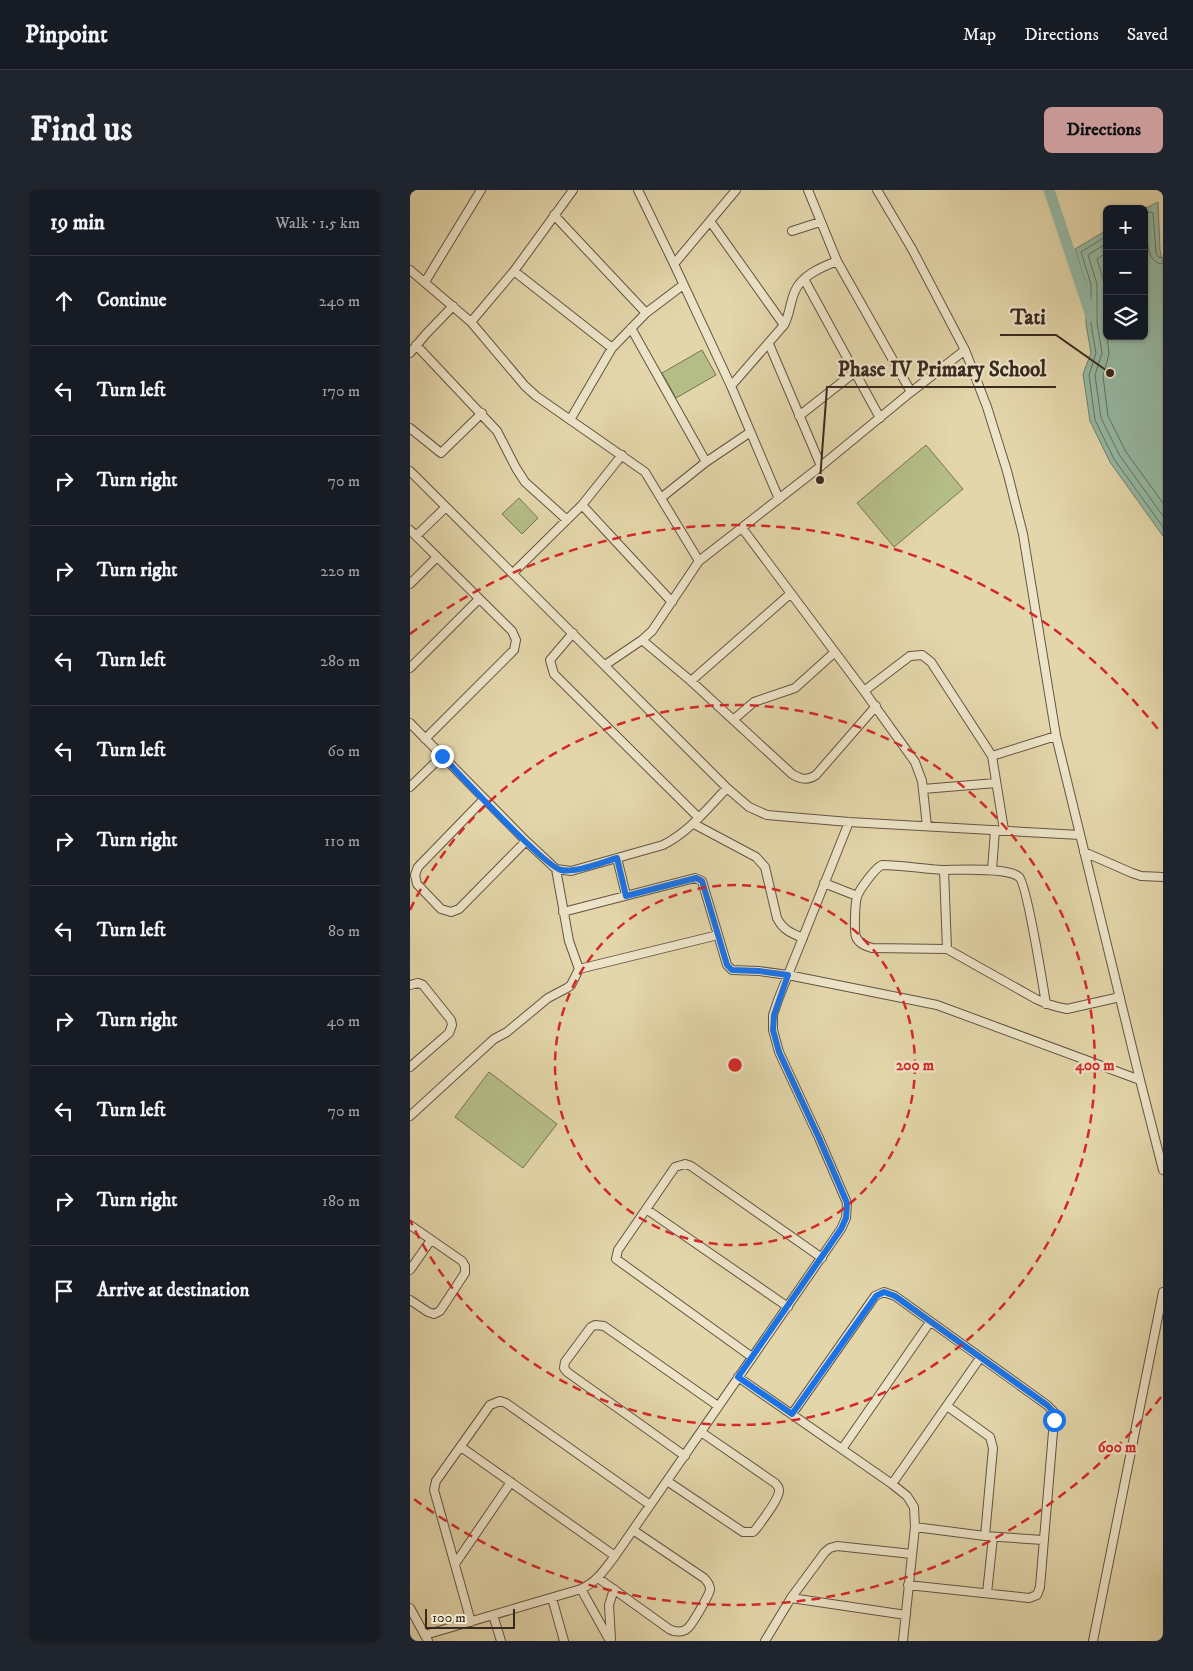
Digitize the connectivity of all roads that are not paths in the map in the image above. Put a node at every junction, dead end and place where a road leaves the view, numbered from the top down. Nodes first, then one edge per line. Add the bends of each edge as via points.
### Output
1 (481, 190) edge
2 (638, 190) edge
3 (808, 190) edge
4 (878, 190) edge
5 (733, 191) edge
6 (568, 192) edge
7 (554, 215) junction
8 (710, 221) junction
9 (820, 222) junction
10 (792, 232) dead end
11 (837, 261) junction
12 (674, 264) junction
13 (410, 270) edge
14 (514, 271) junction
15 (804, 279) junction
16 (425, 282) junction
17 (683, 285) junction
18 (453, 306) junction
19 (646, 313) junction
20 (471, 322) junction
21 (784, 325) junction
22 (631, 328) junction
23 (769, 344) junction
24 (416, 345) junction
25 (612, 348) junction
26 (965, 350) junction
27 (410, 354) edge
28 (855, 372) junction
29 (731, 386) junction
30 (911, 392) junction
31 (482, 413) junction
32 (799, 416) junction
33 (880, 418) junction
34 (570, 420) junction
35 (410, 428) edge
36 (749, 432) junction
37 (622, 455) junction
38 (706, 462) junction
39 (822, 466) junction
40 (410, 471) edge
41 (661, 498) junction
42 (779, 499) junction
43 (582, 505) junction
44 (446, 507) junction
45 (568, 520) junction
46 (742, 528) junction
47 (410, 530) edge
48 (416, 536) junction
49 (437, 556) junction
50 (699, 560) junction
51 (513, 573) junction
52 (410, 584) edge
53 (790, 594) junction
54 (480, 599) junction
55 (672, 602) junction
56 (573, 633) junction
57 (642, 640) junction
58 (835, 652) junction
59 (605, 665) junction
60 (410, 668) edge
61 (691, 681) junction
62 (864, 691) junction
63 (876, 706) junction
64 (733, 720) junction
65 (410, 724) edge
66 (1056, 736) junction
67 (426, 739) junction
68 (442, 756) junction
69 (992, 756) junction
70 (996, 784) junction
71 (410, 787) edge
72 (727, 788) junction
73 (923, 789) junction
74 (484, 799) junction
75 (697, 821) junction
76 (849, 822) junction
77 (927, 826) junction
78 (995, 830) junction
79 (1004, 830) junction
80 (1080, 835) junction
81 (526, 842) junction
82 (1084, 852) junction
83 (617, 858) junction
84 (556, 868) junction
85 (944, 870) junction
86 (992, 870) junction
87 (1163, 876) edge
88 (824, 883) junction
89 (626, 896) junction
90 (857, 896) junction
91 (563, 912) junction
92 (718, 935) junction
93 (803, 938) junction
94 (947, 949) junction
95 (579, 969) junction
96 (788, 975) junction
97 (410, 985) edge
98 (1120, 997) junction
99 (1046, 1004) junction
100 (410, 1067) edge
101 (1140, 1080) junction
102 (410, 1116) edge
103 (1163, 1170) edge
104 (646, 1208) junction
105 (410, 1225) edge
106 (431, 1240) junction
107 (822, 1258) junction
108 (410, 1270) edge
109 (1163, 1292) edge
110 (410, 1300) edge
111 (788, 1307) junction
112 (930, 1322) junction
113 (752, 1357) junction
114 (980, 1358) junction
115 (738, 1377) junction
116 (718, 1406) junction
117 (947, 1406) junction
118 (792, 1414) junction
119 (701, 1432) junction
120 (461, 1447) junction
121 (842, 1449) junction
122 (685, 1456) junction
123 (667, 1481) junction
124 (511, 1482) junction
125 (892, 1484) junction
126 (650, 1505) junction
127 (915, 1526) junction
128 (633, 1530) junction
129 (989, 1536) junction
130 (1044, 1540) junction
131 (912, 1554) junction
132 (615, 1556) junction
133 (454, 1564) junction
134 (598, 1578) junction
135 (908, 1585) junction
136 (581, 1589) junction
137 (614, 1589) junction
138 (986, 1593) junction
139 (552, 1598) junction
140 (791, 1598) junction
141 (410, 1608) edge
142 (493, 1615) junction
143 (906, 1616) junction
144 (471, 1622) junction
145 (426, 1638) edge
146 (501, 1641) edge
147 (564, 1641) edge
148 (611, 1641) edge
149 (765, 1641) edge
150 (903, 1641) edge
151 (1093, 1641) edge

1 - 16 street
2 - 12 street
3 - 9 street
4 - 26 street
5 - 8 street
6 - 7 street
7 - 14 street
7 - 19 street
8 - 12 street
8 - 21 street
9 - 10 street
9 - 11 street
11 - 15 street
11 - 30 street
12 - 17 street
13 - 16 street
14 - 20 street
14 - 25 street
15 - 21 street via 795,291
15 - 28 street
16 - 18 street
17 - 19 street
17 - 29 street
18 - 20 street
18 - 24 street
19 - 22 street
20 - 34 street via 525,386
21 - 23 street
22 - 25 street
22 - 38 street
23 - 29 street
23 - 32 street
24 - 27 street
24 - 31 street
25 - 34 street
26 - 30 street
26 - 66 street via 987,406 1018,511
28 - 32 street
28 - 33 street
29 - 36 street
30 - 33 street
31 - 35 street via 441,453
31 - 45 street via 500,435 525,482
32 - 39 street
33 - 39 street
34 - 37 street
36 - 38 street
36 - 42 street
37 - 41 street via 645,472
37 - 43 street
38 - 41 street
39 - 42 street
40 - 44 street
41 - 50 street
42 - 46 street
43 - 45 street
43 - 55 street
44 - 48 street
44 - 51 street
45 - 51 street
46 - 50 street
46 - 53 street
47 - 48 street
48 - 49 street
49 - 52 street
49 - 54 street
50 - 55 street
51 - 56 street
53 - 58 street
53 - 61 street
54 - 60 street
54 - 67 street via 512,631 516,645
55 - 57 street
56 - 59 street
56 - 75 street via 550,660 554,674
57 - 59 street
57 - 61 street
58 - 62 street
58 - 64 street via 795,688 754,702
59 - 72 street
61 - 64 street
62 - 63 street
62 - 69 street via 910,656 922,655 931,662
63 - 64 street via 811,778 798,778 792,774
63 - 73 street via 915,762
65 - 67 street
66 - 69 street
66 - 80 street
67 - 68 street
68 - 71 street
68 - 74 street
69 - 70 street
70 - 73 street
70 - 79 street
72 - 75 street
72 - 76 street via 749,807 768,815
73 - 77 street
74 - 81 street
74 - 81 street via 418,867 417,884 441,909 459,910
75 - 83 street via 663,845
75 - 93 street via 762,862 780,924
76 - 77 street
76 - 88 street
77 - 78 street
78 - 79 street
78 - 86 street
79 - 80 street
80 - 82 street
81 - 84 street
82 - 87 street via 1141,876
82 - 98 street
83 - 84 street via 571,871
83 - 89 street
84 - 91 street
85 - 86 street
85 - 90 street via 882,866 875,870
85 - 94 street
86 - 99 street via 1011,873 1021,880
88 - 90 street
88 - 93 street
89 - 91 street
89 - 92 street via 699,879
90 - 94 street via 855,931 862,944 872,948
91 - 95 street
92 - 95 street
92 - 96 street via 727,965 732,970
93 - 96 street
94 - 99 street
95 - 102 street via 570,985 494,1039
96 - 101 street via 937,1005
96 - 107 street via 776,1008 773,1030 779,1052 847,1203 844,1222
97 - 100 street via 418,982 423,985 452,1025 448,1033
98 - 99 street via 1066,1009
98 - 101 street
101 - 103 street
104 - 107 street via 675,1167 685,1164
104 - 111 street
104 - 113 street via 616,1258
105 - 106 street
106 - 108 street
106 - 110 street via 462,1261 465,1273 440,1311 434,1314
107 - 111 street
109 - 151 street
111 - 113 street
112 - 114 street
112 - 118 street via 895,1296 884,1292 876,1296
112 - 121 street
113 - 115 street
114 - 117 street
114 - 130 street via 1053,1411
115 - 116 street
115 - 118 street
116 - 119 street
116 - 122 street via 604,1326 590,1327 565,1362 567,1372
117 - 125 street
117 - 129 street via 992,1440
118 - 121 street
119 - 122 street
119 - 123 street via 775,1482 779,1488 756,1529 743,1532
120 - 124 street
120 - 126 street via 490,1405 500,1401
120 - 133 street via 436,1481 434,1490
121 - 125 street
122 - 123 street
123 - 126 street
124 - 132 street
124 - 133 street
125 - 127 street via 911,1501
126 - 128 street
127 - 129 street
127 - 131 street
128 - 132 street
128 - 137 street via 704,1578 709,1585 709,1593 688,1627 673,1632
129 - 130 street
129 - 138 street
130 - 138 street via 1037,1595 1029,1598
131 - 135 street
131 - 140 street via 837,1546 830,1548
132 - 134 street
133 - 144 street
134 - 136 street
134 - 137 street
135 - 138 street
135 - 143 street
136 - 139 street
136 - 148 street
137 - 148 street via 609,1605
139 - 142 street
139 - 147 street
140 - 143 street
140 - 149 street
141 - 145 street
142 - 144 street
142 - 146 street
143 - 150 street
144 - 145 street

